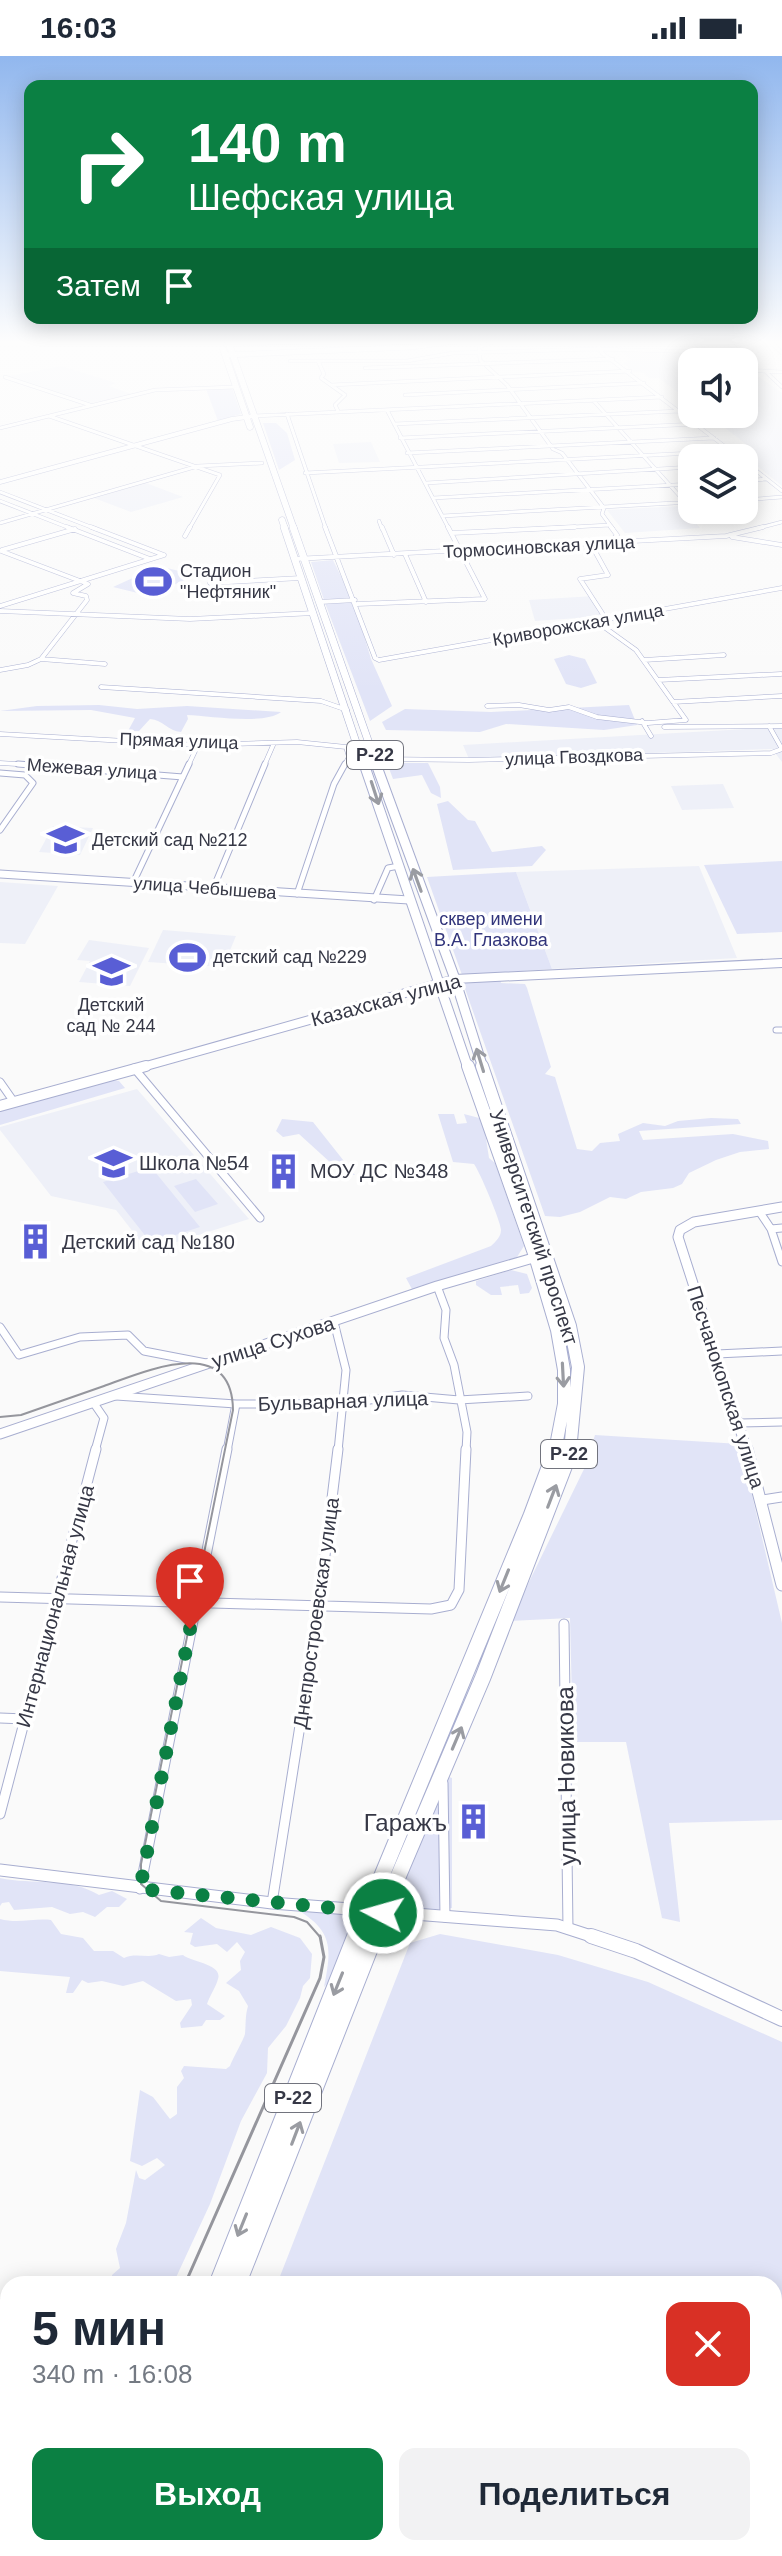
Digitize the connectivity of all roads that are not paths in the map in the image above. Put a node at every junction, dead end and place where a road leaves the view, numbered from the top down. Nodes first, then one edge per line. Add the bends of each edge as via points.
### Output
1 (91, 458) edge
2 (172, 458) edge
3 (261, 458) edge
4 (264, 458) edge
5 (300, 458) edge
6 (410, 458) edge
7 (564, 458) edge
8 (612, 458) edge
9 (646, 458) edge
10 (566, 460) junction
11 (262, 463) junction
12 (198, 466) junction
13 (417, 468) junction
14 (678, 468) edge
15 (655, 469) junction
16 (758, 472) edge
17 (305, 473) junction
18 (577, 475) junction
19 (767, 479) junction
20 (758, 480) edge
21 (0, 482) edge
22 (426, 483) junction
23 (671, 485) junction
24 (678, 485) edge
25 (590, 490) junction
26 (0, 492) edge
27 (678, 492) edge
28 (782, 494) edge
29 (433, 498) junction
30 (758, 498) edge
31 (0, 501) edge
32 (678, 504) edge
33 (604, 508) junction
34 (46, 510) junction
35 (33, 514) junction
36 (442, 516) junction
37 (379, 521) dead end
38 (0, 523) edge
39 (781, 523) edge
40 (610, 525) junction
41 (75, 529) junction
42 (452, 533) junction
43 (185, 536) dead end
44 (730, 536) junction
45 (610, 543) junction
46 (591, 544) junction
47 (782, 545) edge
48 (143, 547) junction
49 (0, 551) edge
50 (130, 551) junction
51 (461, 552) junction
52 (405, 554) junction
53 (394, 555) junction
54 (336, 557) junction
55 (150, 559) junction
56 (299, 559) junction
57 (301, 578) junction
58 (81, 581) junction
59 (210, 583) dead end
60 (782, 588) edge
61 (320, 602) junction
62 (356, 602) junction
63 (426, 602) junction
64 (0, 610) edge
65 (314, 613) junction
66 (602, 613) dead end
67 (76, 615) junction
68 (597, 622) junction
69 (724, 655) dead end
70 (41, 659) junction
71 (644, 660) junction
72 (105, 664) dead end
73 (0, 670) edge
74 (781, 674) edge
75 (658, 680) junction
76 (101, 687) dead end
77 (782, 696) edge
78 (673, 702) junction
79 (487, 706) dead end
80 (347, 710) junction
81 (642, 721) junction
82 (769, 726) junction
83 (782, 726) edge
84 (645, 728) junction
85 (0, 734) edge
86 (651, 736) dead end
87 (274, 743) junction
88 (198, 745) junction
89 (782, 749) edge
90 (376, 759) junction
91 (348, 760) junction
92 (364, 760) junction
93 (0, 763) edge
94 (0, 773) edge
95 (183, 777) junction
96 (396, 820) junction
97 (384, 821) junction
98 (0, 830) edge
99 (399, 866) junction
100 (0, 874) edge
101 (133, 883) junction
102 (213, 889) junction
103 (297, 894) junction
104 (374, 900) junction
105 (409, 900) junction
106 (782, 963) edge
107 (455, 979) junction
108 (438, 982) junction
109 (134, 1068) junction
110 (0, 1082) edge
111 (14, 1102) junction
112 (0, 1106) edge
113 (782, 1207) edge
114 (759, 1211) junction
115 (260, 1218) dead end
116 (782, 1228) edge
117 (771, 1229) junction
118 (541, 1256) junction
119 (782, 1262) edge
120 (437, 1286) junction
121 (334, 1322) junction
122 (0, 1327) edge
123 (782, 1351) edge
124 (717, 1354) junction
125 (208, 1364) junction
126 (110, 1396) junction
127 (528, 1396) dead end
128 (459, 1400) junction
129 (93, 1402) junction
130 (236, 1404) junction
131 (344, 1404) junction
132 (782, 1422) edge
133 (740, 1423) junction
134 (0, 1434) edge
135 (782, 1497) edge
136 (762, 1500) junction
137 (782, 1585) edge
138 (0, 1597) edge
139 (56, 1599) junction
140 (196, 1601) junction
141 (319, 1605) junction
142 (564, 1624) dead end
143 (0, 1718) edge
144 (25, 1719) junction
145 (442, 1772) junction
146 (0, 1814) edge
147 (0, 1870) edge
148 (140, 1889) junction
149 (272, 1903) junction
150 (375, 1912) junction
151 (445, 1917) junction
152 (568, 1929) junction
153 (782, 2019) edge
154 (222, 2276) edge
155 (239, 2276) edge

1 - 21 street
2 - 12 street
3 - 11 highway, Университетский проспект / Р-22
4 - 56 highway, Университетский проспект / Р-22
5 - 17 street
6 - 13 street
7 - 10 street
8 - 10 street
9 - 15 street
10 - 13 street
10 - 18 street
11 - 12 street
11 - 56 highway, Университетский проспект / Р-22
12 - 34 street
12 - 43 street via 220,475
13 - 17 street
13 - 22 street
14 - 15 street
15 - 18 street
15 - 23 street
16 - 19 street
17 - 54 street
18 - 22 street
18 - 25 street
19 - 20 street
19 - 28 street
22 - 29 street
23 - 24 street
23 - 25 street
23 - 27 street
25 - 29 street
25 - 33 street
26 - 34 street
28 - 30 street
29 - 36 street
31 - 35 street
32 - 33 street
33 - 36 street
33 - 40 street
34 - 35 street
34 - 48 street
35 - 38 street
35 - 41 street
36 - 42 street
37 - 53 street
39 - 44 street, Тормосиновская улица
40 - 42 street
40 - 45 street via 617,535
41 - 49 street
41 - 50 street
42 - 51 street
44 - 45 street, Тормосиновская улица
44 - 47 street
45 - 46 street, Тормосиновская улица
46 - 51 street, Тормосиновская улица
46 - 66 street via 608,575 580,579
48 - 50 street
48 - 55 street via 164,555
49 - 58 street
50 - 55 street
51 - 52 street, Тормосиновская улица
51 - 63 street via 485,599
52 - 53 street, Тормосиновская улица
52 - 63 street
53 - 54 street, Тормосиновская улица
54 - 56 street, Тормосиновская улица
54 - 62 street
55 - 58 street
56 - 57 highway, Университетский проспект / Р-22
56 - 61 highway, Университетский проспект / Р-22
57 - 59 street
57 - 65 highway, Университетский проспект / Р-22
58 - 64 street
58 - 67 street via 88,584 73,593 87,600
60 - 68 street, Криворожская улица
61 - 62 street
61 - 90 highway, Университетский проспект / Р-22
62 - 63 street
62 - 68 street, Криворожская улица via 375,658 387,660
64 - 67 street
65 - 67 street via 190,619
65 - 80 highway, Университетский проспект / Р-22
67 - 70 street
68 - 71 street via 631,644
69 - 71 street
70 - 72 street
70 - 73 street
71 - 75 street
74 - 75 street
75 - 78 street
76 - 80 street via 321,701
77 - 78 street
78 - 81 street via 686,720
79 - 81 street via 569,707 597,717
80 - 92 highway, Университетский проспект / Р-22
81 - 84 street
82 - 83 street
82 - 84 street
82 - 89 street
84 - 86 street
85 - 88 street, Прямая улица
87 - 88 street, Прямая улица
87 - 91 street, Прямая улица via 342,745
87 - 102 street
88 - 95 street
89 - 90 street, улица Гвоздкова
90 - 92 street, улица Гвоздкова
90 - 96 highway, Университетский проспект / Р-22
91 - 92 street, улица Гвоздкова
91 - 103 street via 334,784
92 -> 97 highway, Университетский проспект / Р-22
93 - 95 street, Межевая улица
94 - 98 street via 25,775 33,783
95 - 101 street
96 - 97 highway
107 -> 96 highway, Университетский проспект / Р-22
97 - 99 highway, Университетский проспект / Р-22
99 - 104 street via 388,868
99 - 105 highway, Университетский проспект / Р-22
100 - 101 street, улица Чебышева
101 - 102 street, улица Чебышева
102 - 103 street, улица Чебышева
103 - 104 street, улица Чебышева
104 - 105 street, улица Чебышева
105 - 108 highway, Университетский проспект / Р-22
106 - 107 main road, Казахская улица
107 - 108 main road, Казахская улица
118 -> 107 highway, Университетский проспект / Р-22
108 - 109 main road, Казахская улица
108 - 118 highway, Университетский проспект / Р-22
109 - 111 main road, Казахская улица
109 - 115 street
110 - 111 street
111 - 112 main road, Казахская улица
113 - 114 street
114 - 117 street
114 - 124 street, Песчанокопская улица via 694,1222 680,1230
116 - 117 street
117 - 119 street
118 - 120 street, улица Сухова
145 -> 118 highway, Университетский проспект / Р-22 via 571,1449 578,1367 570,1326
118 -> 150 highway, Университетский проспект / Р-22 via 564,1370 555,1452
120 - 121 street, улица Сухова
120 - 128 street via 446,1310 444,1338
121 - 125 street, улица Сухова
121 - 131 street, Днепростроевская улица via 346,1370
122 - 125 street via 19,1355 80,1337 128,1335 144,1351
123 - 124 street
124 - 133 street, Песчанокопская улица
125 - 126 street, улица Сухова
126 - 129 street, улица Сухова
126 - 130 street, Бульварная улица
127 - 128 street, Бульварная улица
128 - 131 street, Бульварная улица via 402,1395
128 - 141 street via 467,1432 459,1590 451,1605
129 - 134 street, улица Сухова
129 - 139 street, Интернациональная улица via 104,1418
130 - 131 street, Бульварная улица
130 - 140 street
131 - 141 street, Днепростроевская улица
132 - 133 street
133 - 136 street, Песчанокопская улица
135 - 136 street
136 - 137 street, Песчанокопская улица
138 - 139 street
139 - 140 street
139 - 144 street, Интернациональная улица
140 - 141 street
140 - 148 street
141 - 149 street, Днепростроевская улица
142 - 152 street, улица Новикова
143 - 144 street
144 - 146 street, Интернациональная улица
145 - 150 highway, Университетский проспект / Р-22
145 - 151 street
147 - 148 street
148 - 149 street
149 - 150 street
150 - 151 street
150 -> 154 highway, Университетский проспект / Р-22
155 -> 150 highway, Университетский проспект / Р-22
151 - 152 street
152 - 153 street via 636,1951

